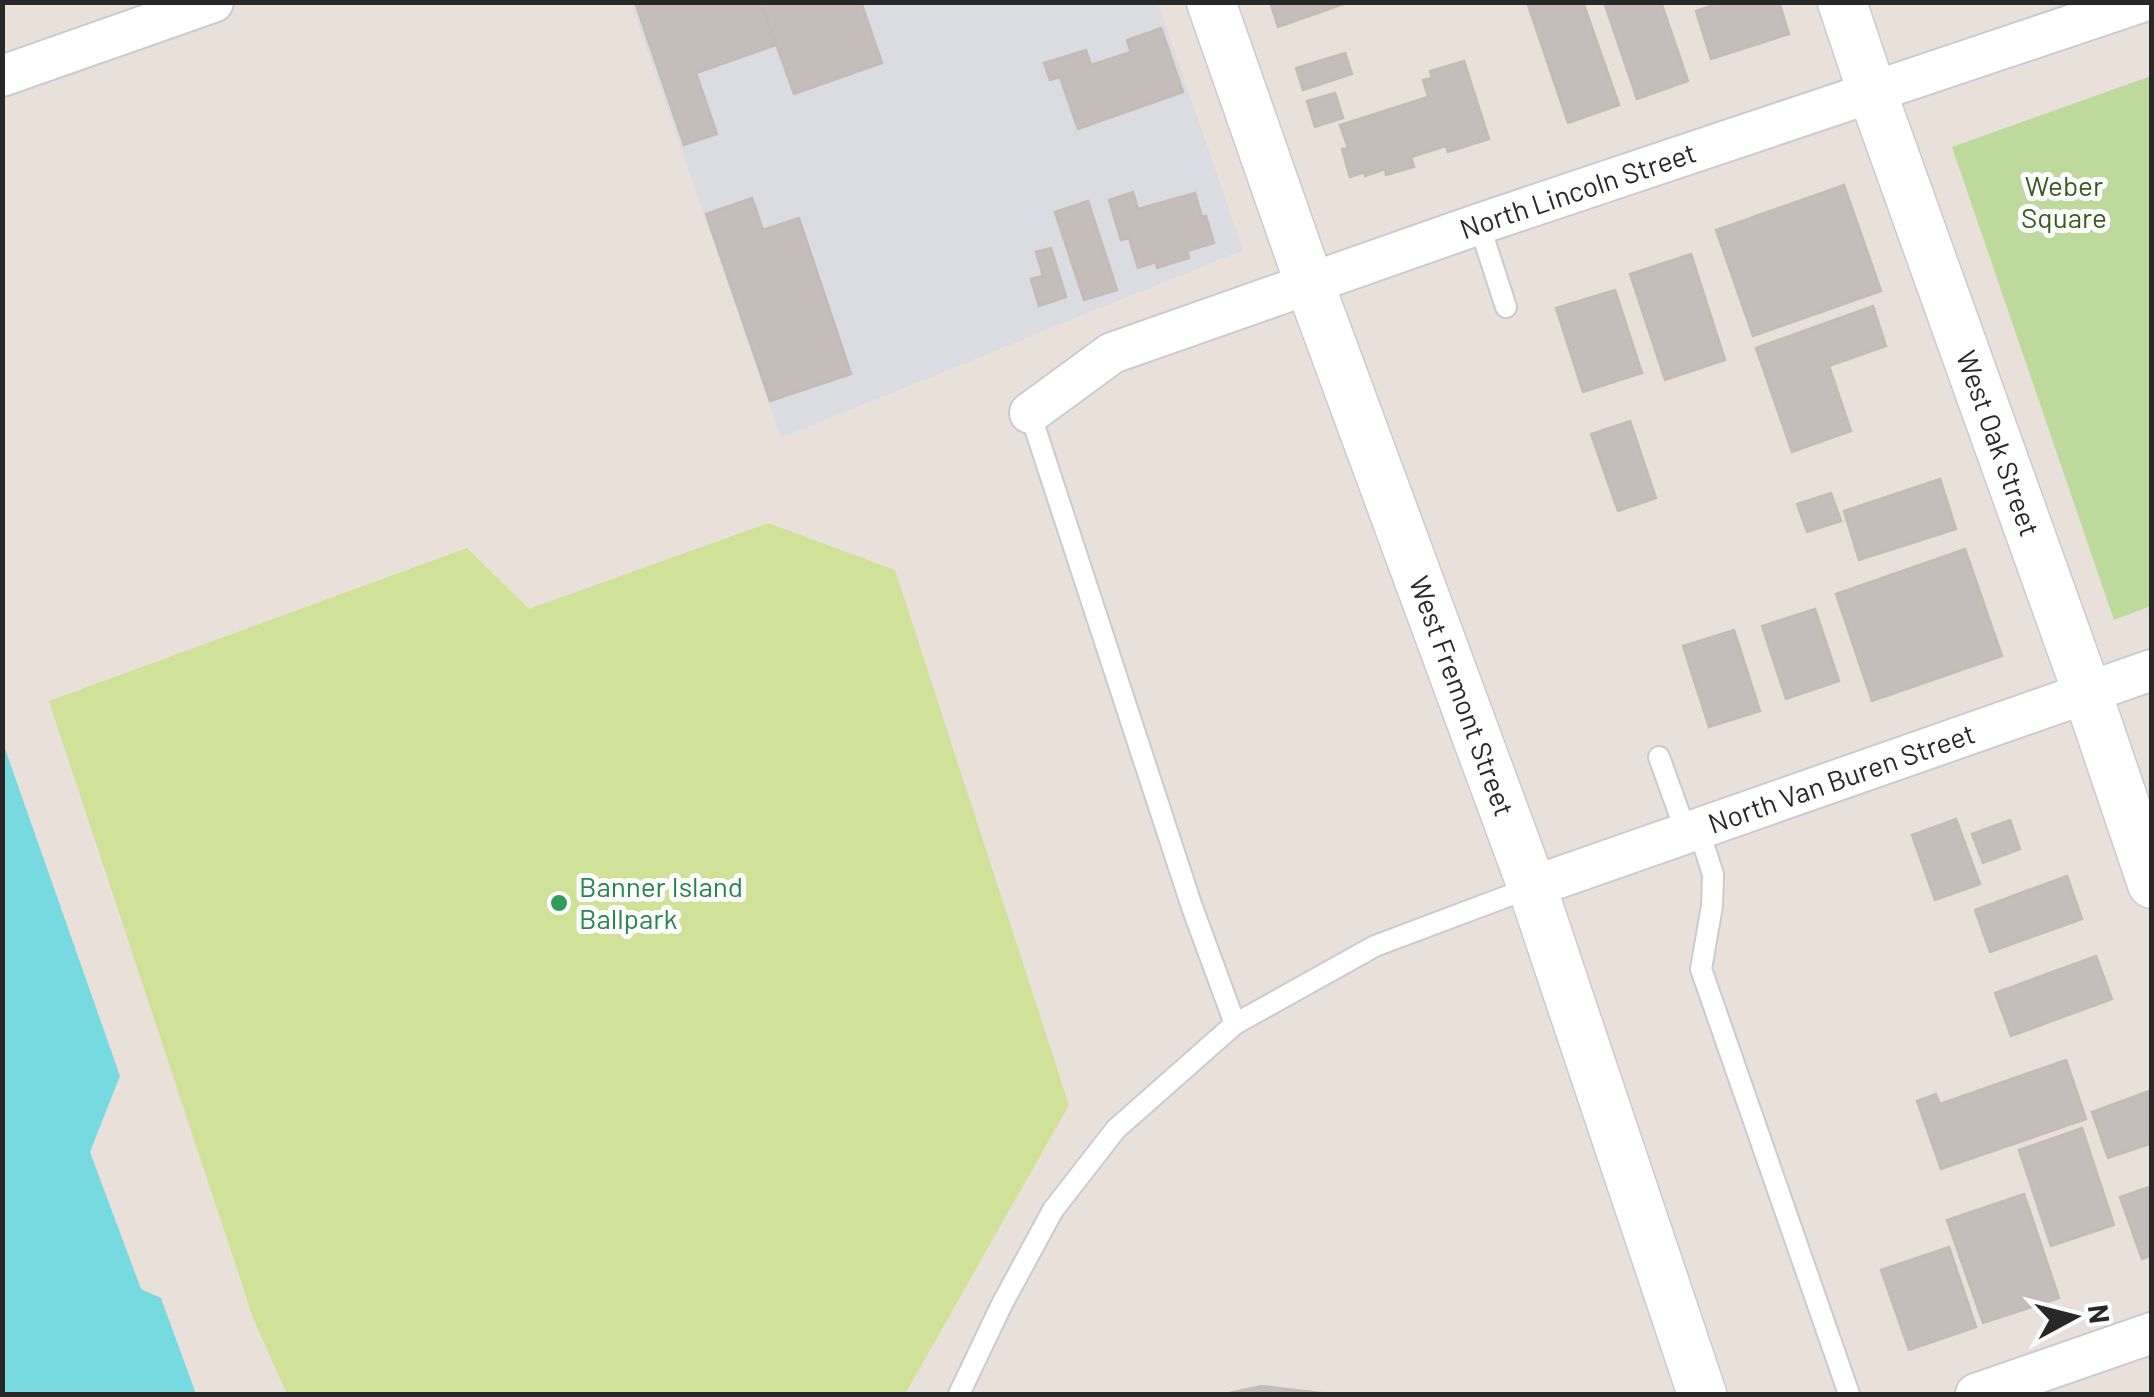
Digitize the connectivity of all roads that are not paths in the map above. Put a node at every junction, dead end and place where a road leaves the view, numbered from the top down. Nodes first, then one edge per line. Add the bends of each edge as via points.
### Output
1 (212, 2) edge
2 (1210, 2) edge
3 (1842, 2) edge
4 (2140, 2) edge
5 (2, 76) edge
6 (1872, 92) junction
7 (1479, 224) junction
8 (1310, 285) junction
9 (1506, 308) dead end
10 (1030, 413) joint
11 (2152, 670) edge
12 (2087, 692) junction
13 (1659, 757) dead end
14 (1692, 830) junction
15 (2152, 884) edge
16 (1532, 886) junction
17 (1235, 1024) junction
18 (2152, 1333) edge
19 (959, 1394) edge
20 (1702, 1394) edge
21 (1849, 1394) edge
22 (1976, 1394) edge

1 - 5 street
2 - 8 street, West Fremont Street
3 - 6 street, West Oak Street
4 - 6 street, North Lincoln Street
6 - 7 street, North Lincoln Street
6 - 12 street, West Oak Street
7 - 8 street, North Lincoln Street
7 - 9 lane
8 - 10 street, North Lincoln Street via 1112,354
8 - 16 street, West Fremont Street
10 - 17 lane
11 - 12 street, North Van Buren Street
12 - 14 street, North Van Buren Street
12 - 15 street, West Oak Street
13 - 14 lane
14 - 16 street, North Van Buren Street
14 - 21 lane via 1712,874 1701,968
16 - 17 lane via 1375,946
16 - 20 street, West Fremont Street
17 - 19 lane via 1116,1129 1053,1210
18 - 22 street

